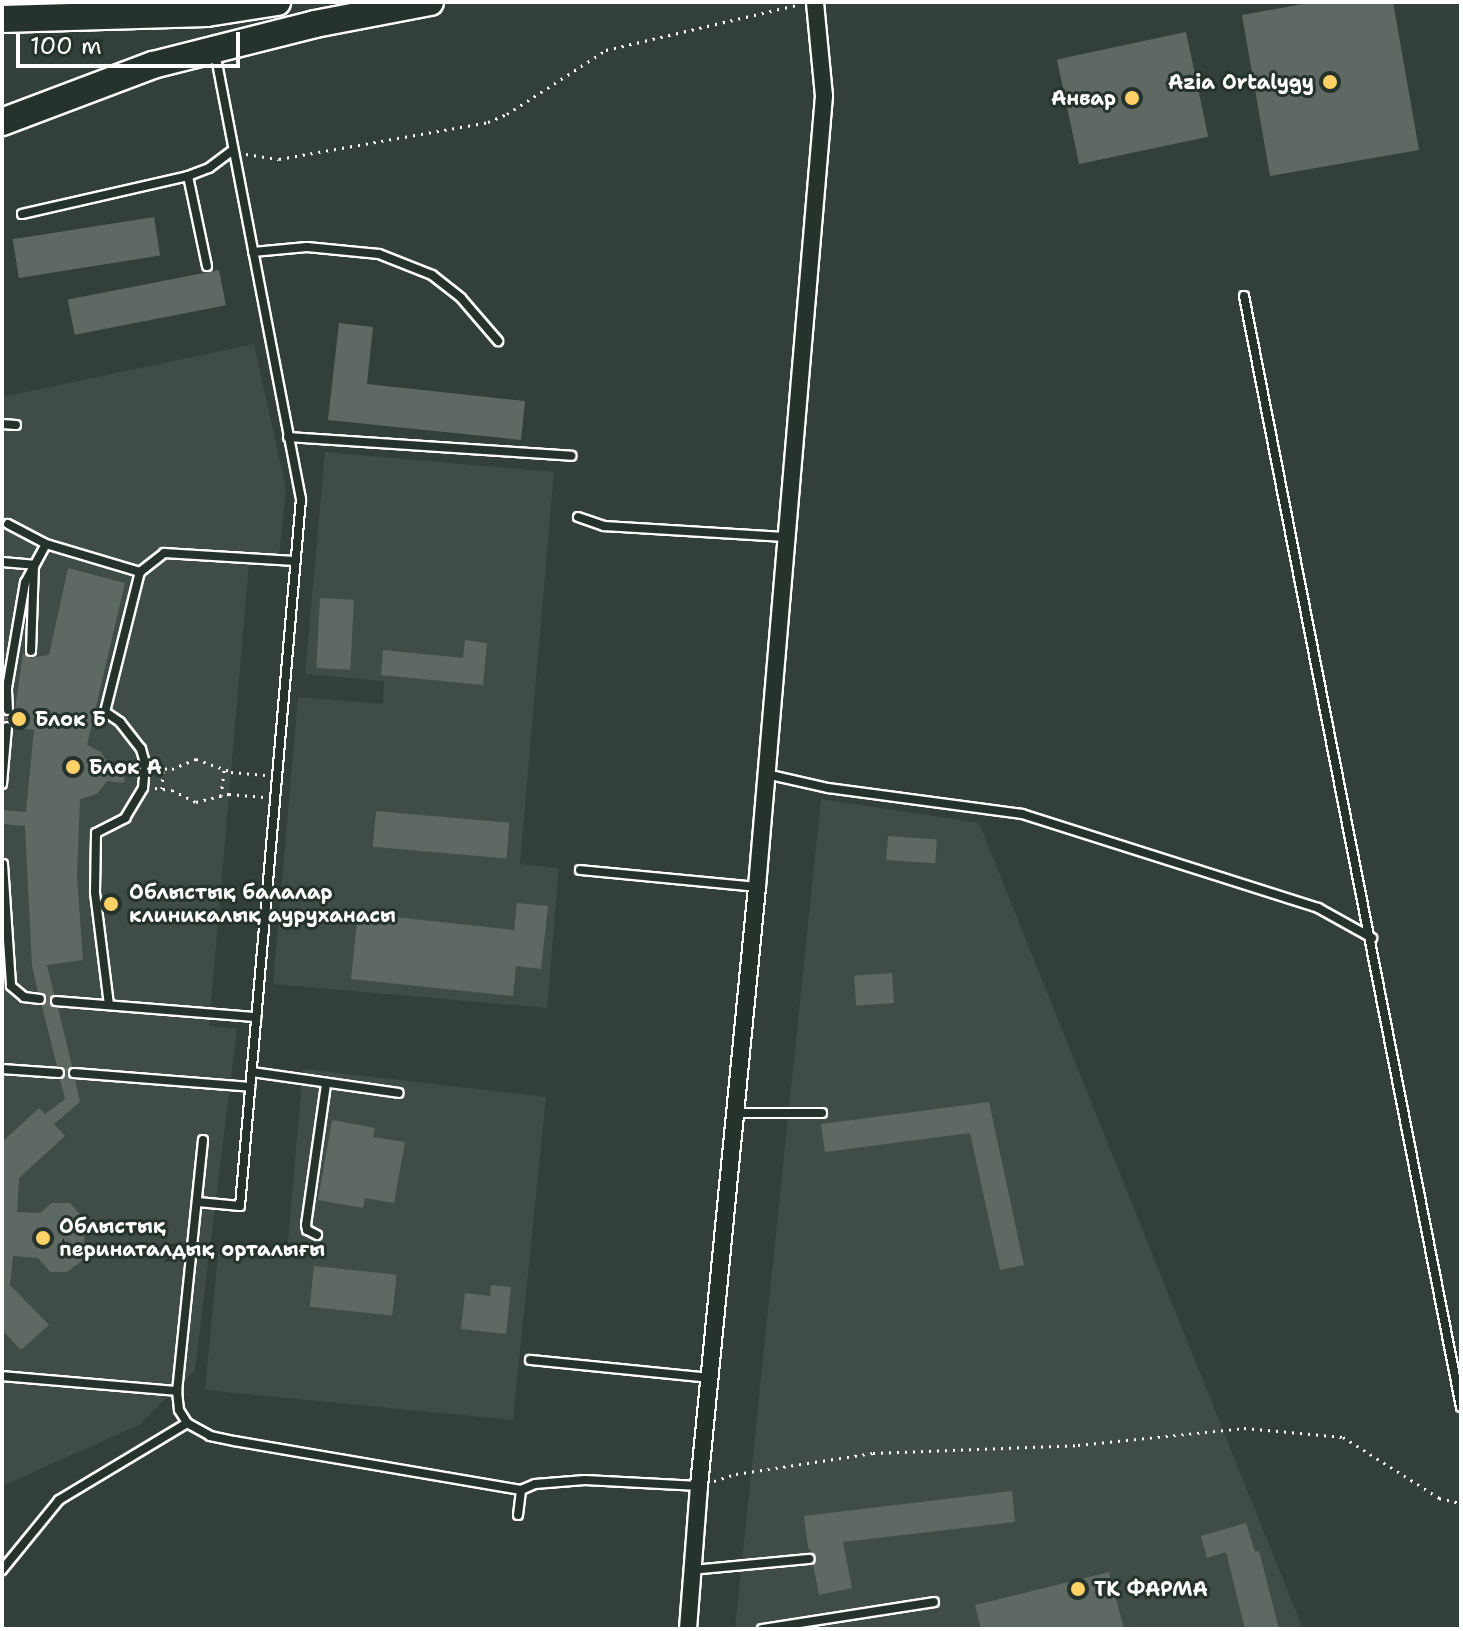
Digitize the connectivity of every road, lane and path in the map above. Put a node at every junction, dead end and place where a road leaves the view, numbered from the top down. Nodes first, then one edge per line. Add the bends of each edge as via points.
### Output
1 (277, 2) edge
2 (430, 2) edge
3 (808, 2) edge
4 (815, 2) edge
5 (5, 20) edge
6 (214, 48) junction
7 (38, 107) junction
8 (2, 112) edge
9 (2, 122) edge
10 (233, 150) junction
11 (188, 176) junction
12 (22, 214) dead end
13 (253, 252) junction
14 (207, 266) dead end
15 (1244, 296) dead end
16 (498, 341) dead end
17 (2, 424) edge
18 (16, 425) dead end
19 (288, 437) junction
20 (571, 456) dead end
21 (578, 517) dead end
22 (8, 524) dead end
23 (785, 537) junction
24 (46, 544) junction
25 (295, 561) junction
26 (2, 562) edge
27 (34, 565) junction
28 (140, 572) junction
29 (31, 651) dead end
30 (4, 688) edge
31 (8, 710) dead end
32 (7, 727) dead end
33 (145, 767) junction
34 (163, 769) junction
35 (224, 770) junction
36 (764, 774) junction
37 (277, 776) junction
38 (2, 784) edge
39 (144, 787) junction
40 (162, 789) junction
41 (221, 796) junction
42 (275, 798) junction
43 (3, 864) edge
44 (580, 870) dead end
45 (757, 887) junction
46 (1372, 938) junction
47 (11, 986) junction
48 (2, 993) edge
49 (40, 999) dead end
50 (56, 1001) dead end
51 (109, 1005) junction
52 (256, 1017) junction
53 (2, 1069) edge
54 (252, 1072) junction
55 (59, 1073) dead end
56 (74, 1073) dead end
57 (326, 1085) junction
58 (250, 1087) junction
59 (399, 1093) dead end
60 (736, 1113) junction
61 (822, 1113) dead end
62 (203, 1140) dead end
63 (198, 1202) junction
64 (317, 1235) dead end
65 (530, 1360) dead end
66 (2, 1376) edge
67 (710, 1378) junction
68 (177, 1391) junction
69 (1461, 1407) edge
70 (187, 1423) junction
71 (699, 1486) junction
72 (521, 1490) junction
73 (1461, 1503) edge
74 (518, 1515) dead end
75 (809, 1559) dead end
76 (2, 1570) edge
77 (692, 1570) junction
78 (934, 1602) dead end
79 (688, 1629) edge
80 (762, 1629) edge

1 - 5 main road via 207,13
2 - 6 main road
3 - 10 path via 606,50 488,122 279,159
4 - 23 street via 824,96
6 - 7 main road
6 - 10 lane
7 - 8 main road
7 - 9 main road
10 - 11 lane
10 - 13 lane
11 - 12 lane
11 - 14 lane
13 - 16 lane via 307,247 379,254 432,275 461,298
13 - 19 lane
15 - 46 lane
17 - 18 lane
19 - 20 lane
19 - 25 lane via 301,499
21 - 23 lane via 604,526
22 - 24 lane
23 - 36 street
24 - 27 lane
24 - 28 lane
25 - 28 lane via 164,553
25 - 37 lane
26 - 27 lane
27 - 29 lane
27 - 30 lane via 25,583
28 - 33 lane via 105,712 133,735
30 - 31 lane
32 - 38 lane
33 - 34 path
33 - 39 lane
34 - 35 path via 196,759
34 - 40 path
35 - 37 path
35 - 41 path
36 - 45 street
36 - 46 lane via 828,788 1022,814 1318,908
37 - 42 lane
39 - 40 path
39 - 51 lane via 125,818 96,833 95,892
40 - 41 path via 196,802
41 - 42 path
42 - 52 lane
43 - 47 lane
44 - 45 lane
45 - 60 street
46 - 69 lane
47 - 48 lane
47 - 49 lane via 24,997
50 - 51 lane
51 - 52 lane
52 - 54 lane
53 - 55 lane
54 - 57 lane
54 - 58 lane
56 - 58 lane
57 - 59 lane
57 - 64 lane via 306,1225
58 - 63 lane via 240,1206
60 - 61 lane
60 - 67 street
62 - 63 lane
63 - 68 lane
65 - 67 lane
66 - 68 lane
67 - 71 street
68 - 70 lane
70 - 72 lane via 234,1441
70 - 76 lane via 59,1500
71 - 72 lane via 585,1480
71 - 73 path via 736,1474 873,1453 1078,1445 1244,1428 1343,1437 1439,1498
71 - 77 street
72 - 74 lane
75 - 77 lane
77 - 79 street
78 - 80 lane

